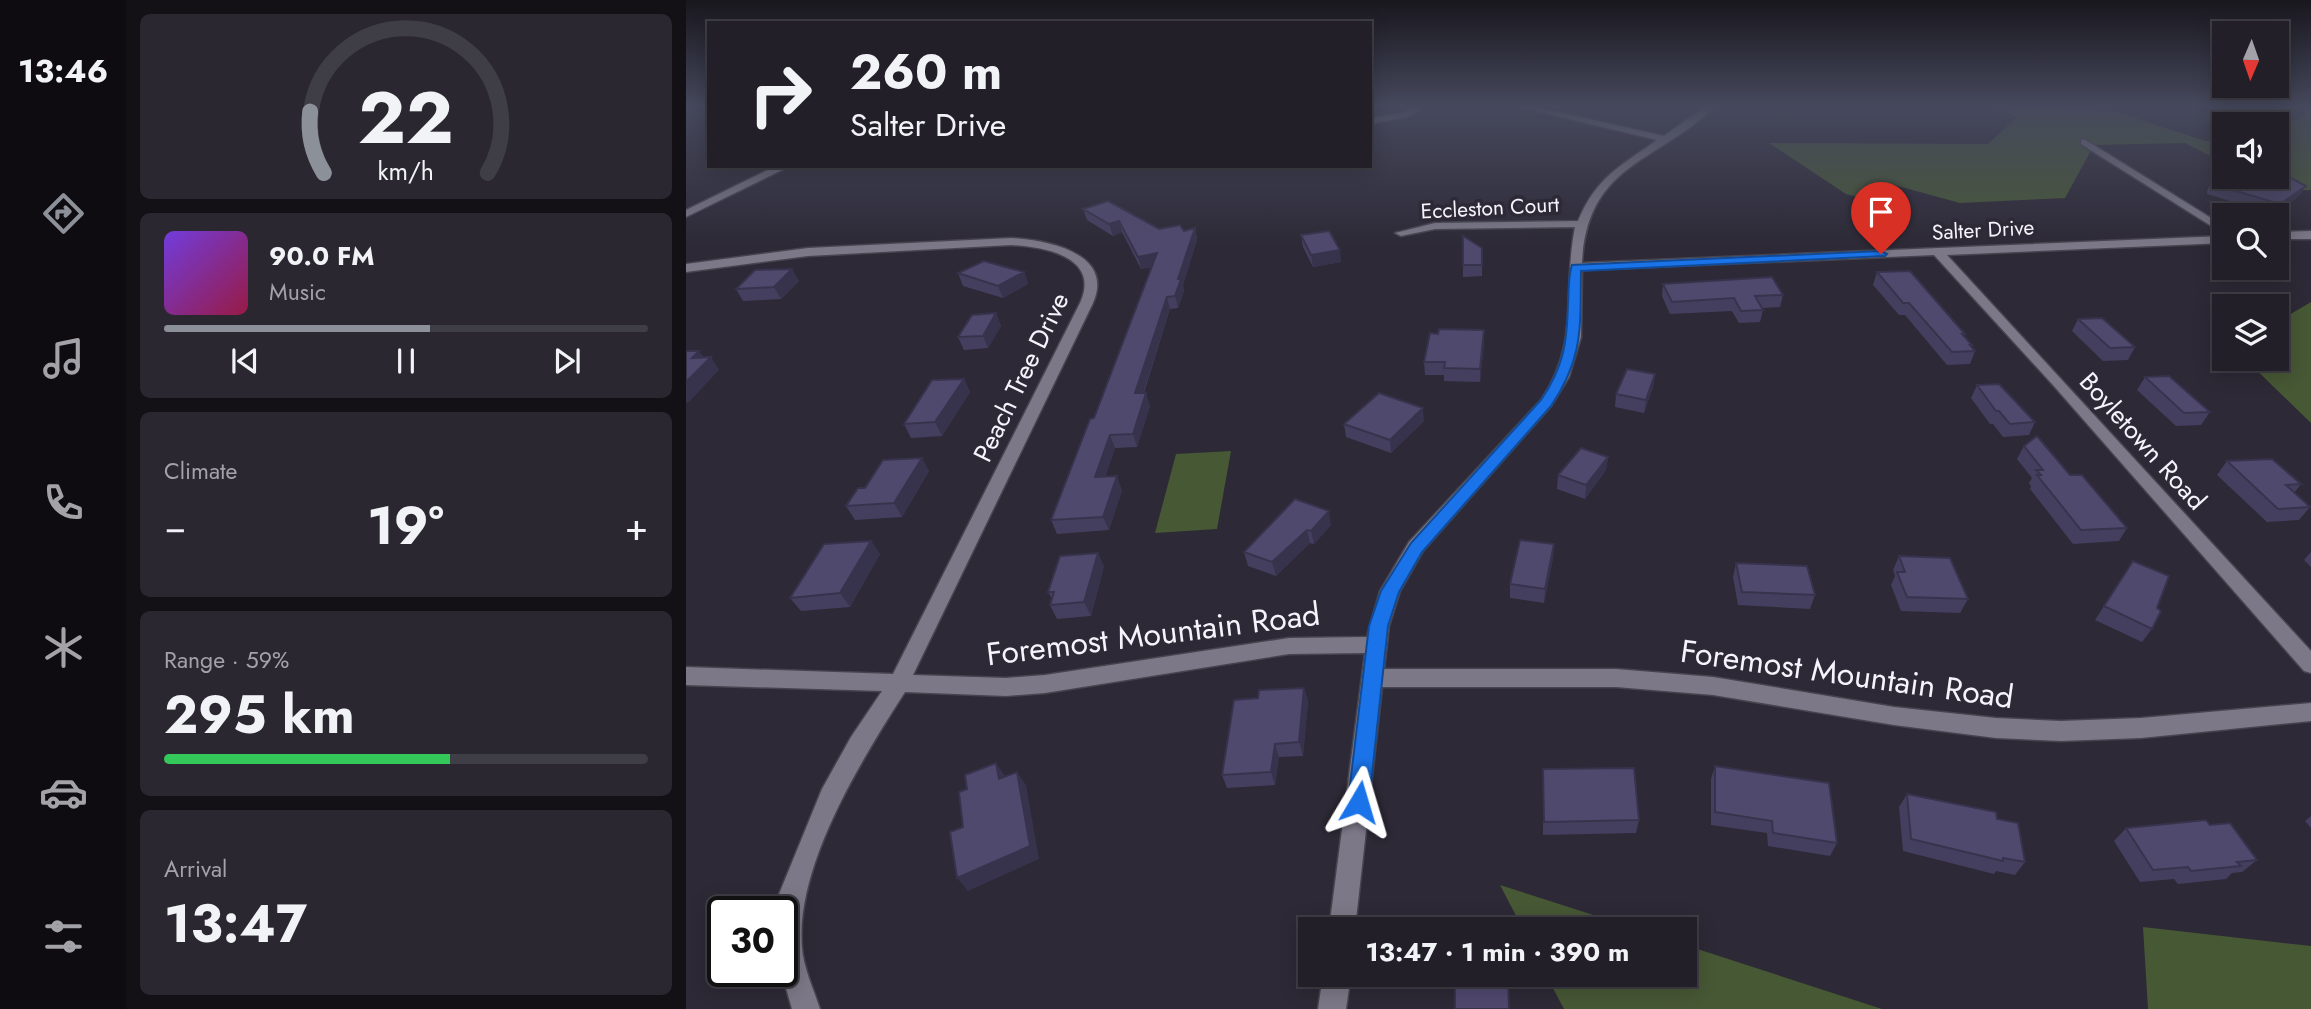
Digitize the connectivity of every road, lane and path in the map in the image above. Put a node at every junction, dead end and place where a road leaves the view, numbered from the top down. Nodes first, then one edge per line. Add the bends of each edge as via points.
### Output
1 (1645, 153) edge
2 (2101, 153) edge
3 (781, 168) edge
4 (686, 214) edge
5 (2212, 223) edge
6 (1580, 224) junction
7 (1401, 233) dead end
8 (2311, 235) edge
9 (2289, 236) edge
10 (2212, 240) edge
11 (1937, 251) junction
12 (1576, 267) junction
13 (686, 268) edge
14 (1376, 645) junction
15 (2311, 665) edge
16 (686, 676) edge
17 (1374, 678) junction
18 (898, 685) junction
19 (2311, 712) edge
20 (1344, 917) edge
21 (1335, 987) edge
22 (806, 1009) edge
23 (1332, 1009) edge

1 - 6 street via 1606,181
2 - 5 street
3 - 4 street
6 - 7 street, Eccleston Court via 1435,226
6 - 12 street
8 - 9 street
10 - 11 street, Salter Drive
11 - 12 street, Salter Drive
11 - 15 street, Boyletown Road
12 - 14 street via 1573,341 1560,382 1416,547 1390,591
13 - 18 street, Peach Tree Drive via 803,251 1036,244 1062,251 1083,265 1092,280 1075,325
14 - 17 street
14 - 18 street, Foremost Mountain Road via 1289,646 1045,684
16 - 18 street, Foremost Mountain Road
17 - 19 street, Foremost Mountain Road via 1672,682 1894,716 2061,731
17 - 20 street
18 - 22 street via 830,797 790,899 788,949
21 - 23 street

